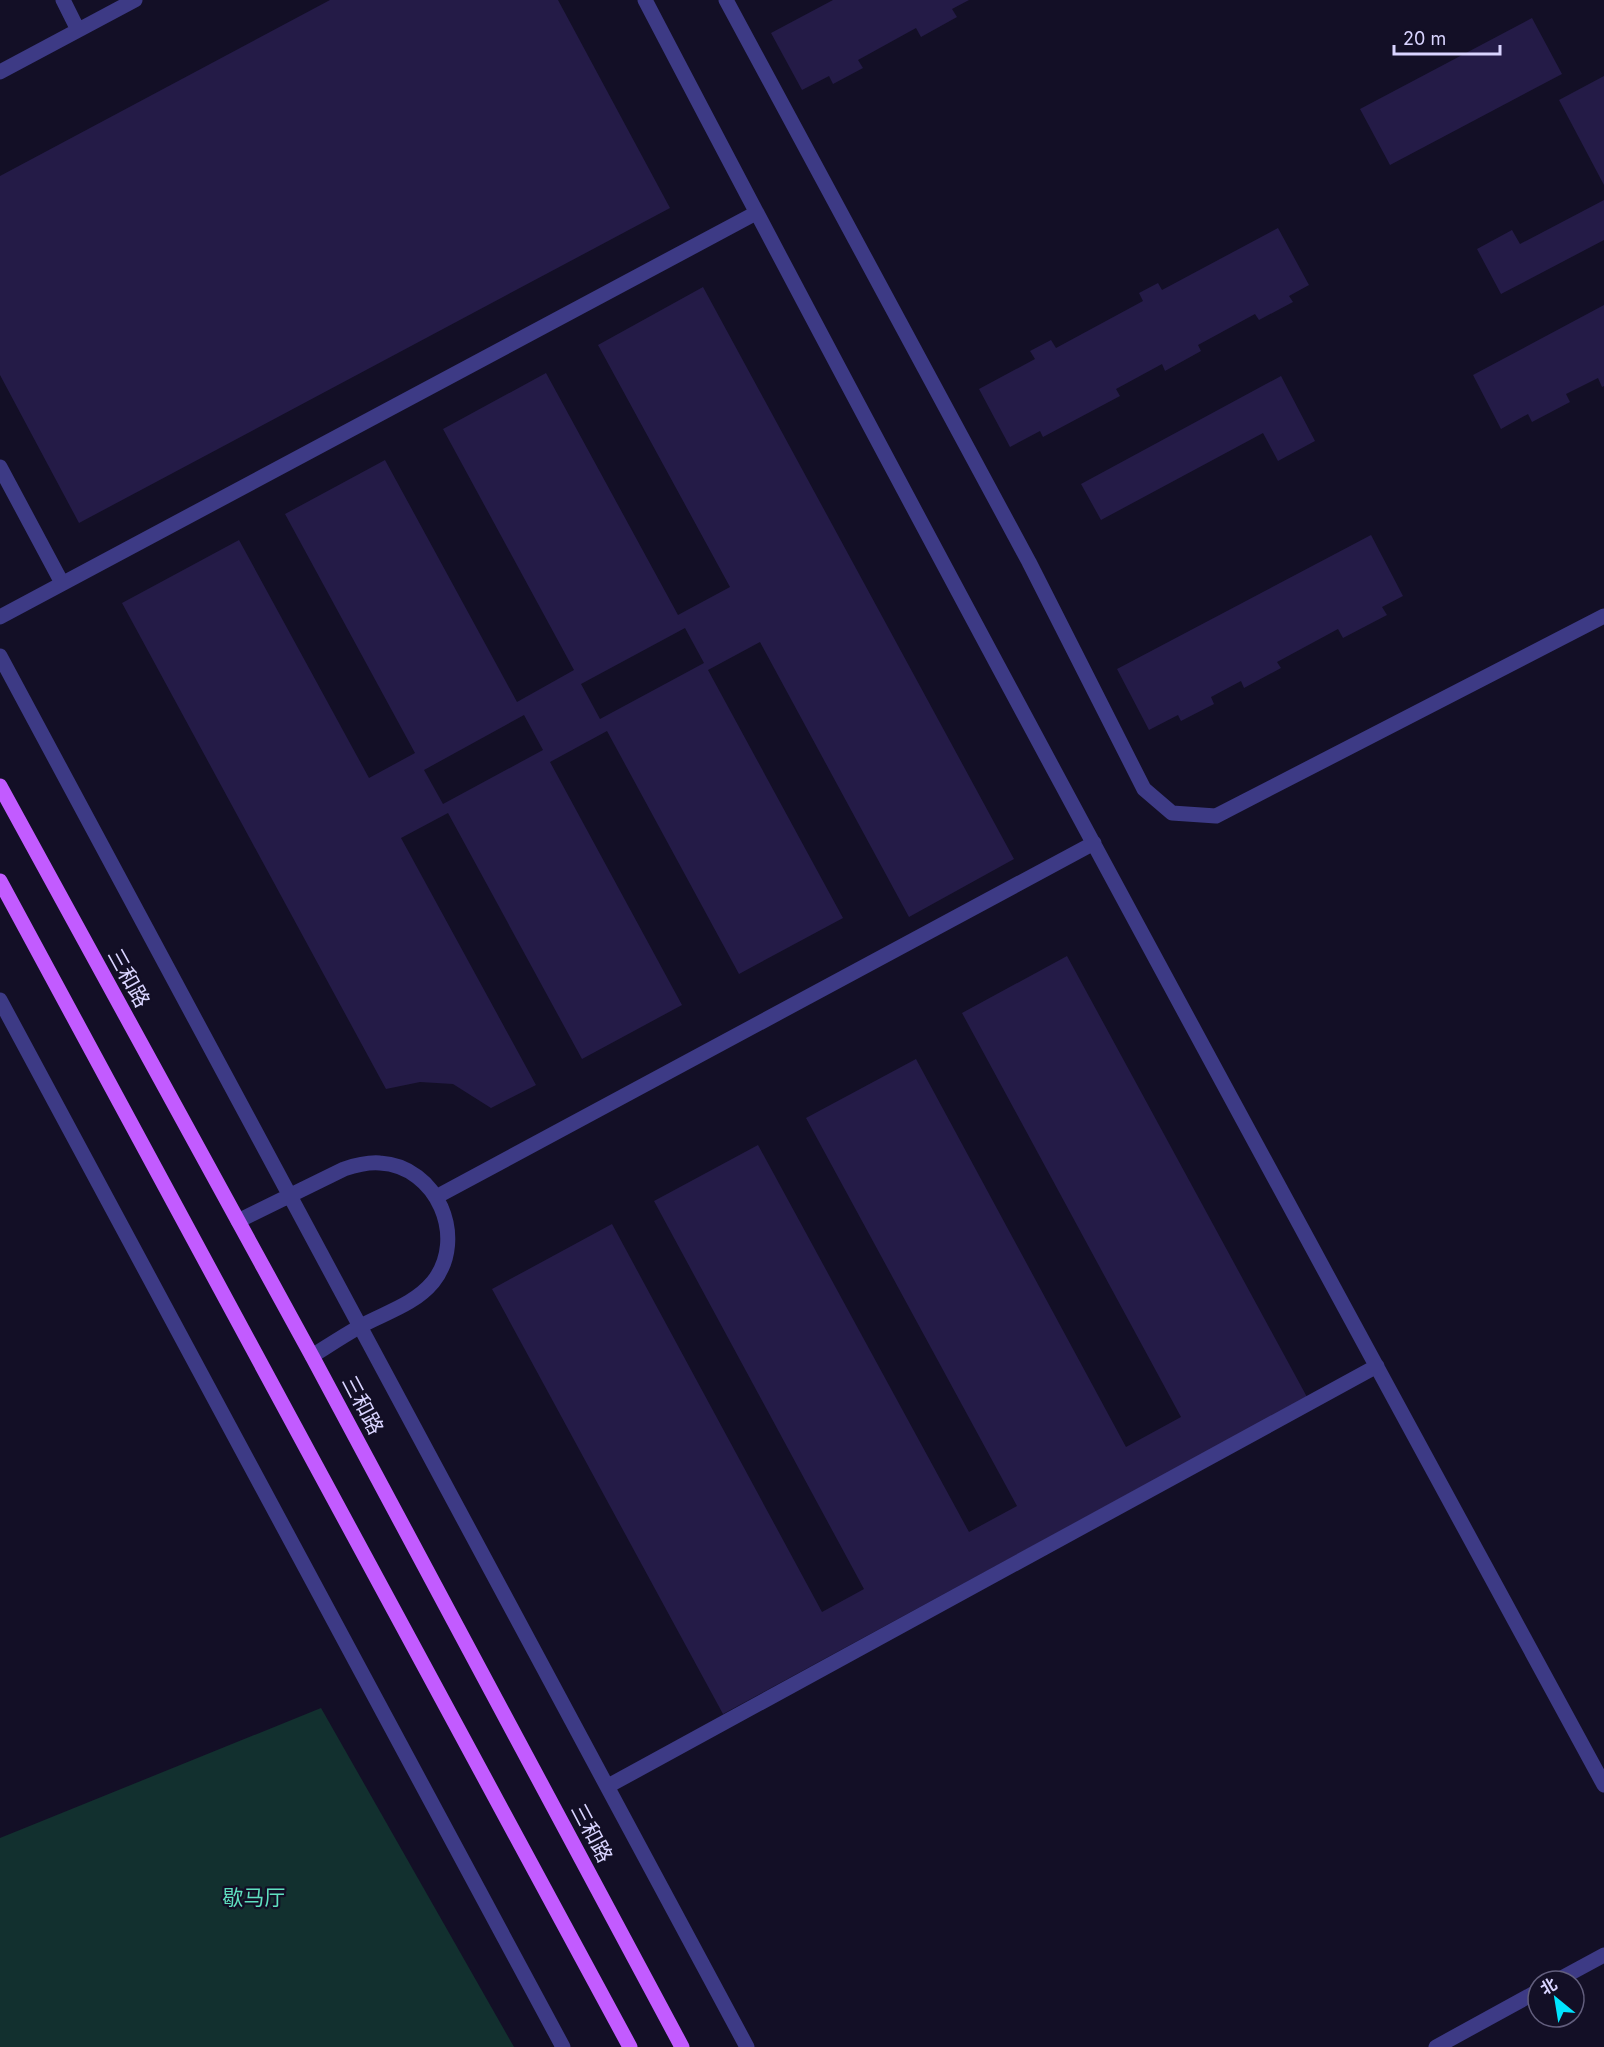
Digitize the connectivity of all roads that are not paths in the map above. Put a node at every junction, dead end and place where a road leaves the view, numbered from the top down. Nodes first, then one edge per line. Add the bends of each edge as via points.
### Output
1 (63, 0) edge
2 (135, 0) edge
3 (645, 0) edge
4 (726, 0) edge
5 (78, 30) junction
6 (0, 72) edge
7 (756, 213) junction
8 (0, 467) edge
9 (62, 583) junction
10 (1604, 616) edge
11 (0, 617) edge
12 (0, 656) edge
13 (0, 786) edge
14 (1094, 843) junction
15 (0, 881) edge
16 (0, 1000) edge
17 (290, 1197) junction
18 (436, 1197) junction
19 (238, 1221) junction
20 (360, 1327) junction
21 (312, 1356) junction
22 (1377, 1366) junction
23 (1604, 1785) edge
24 (609, 1786) junction
25 (1604, 1955) edge
26 (1578, 1969) edge
27 (1526, 1998) edge
28 (563, 2047) edge
29 (630, 2047) edge
30 (682, 2047) edge
31 (747, 2047) edge
32 (1436, 2047) edge

1 - 5 street
2 - 5 street
3 - 7 street
4 - 10 street via 1029,562 1144,789 1172,813 1216,816
5 - 6 street
7 - 9 street
7 - 14 street
8 - 9 street
9 - 11 street
12 - 17 street
13 - 19 main road, 三和路
14 - 18 street
14 - 22 street
15 - 29 main road
16 - 28 street
17 - 18 street via 344,1168 363,1163 400,1167 416,1176
17 - 19 street
17 - 20 street
18 - 20 street via 448,1225 444,1264 419,1296
19 - 21 main road, 三和路
20 - 21 street
20 - 24 street
21 - 30 main road, 三和路
22 - 23 street
22 - 24 street
24 - 31 street
25 - 26 street
27 - 32 street

